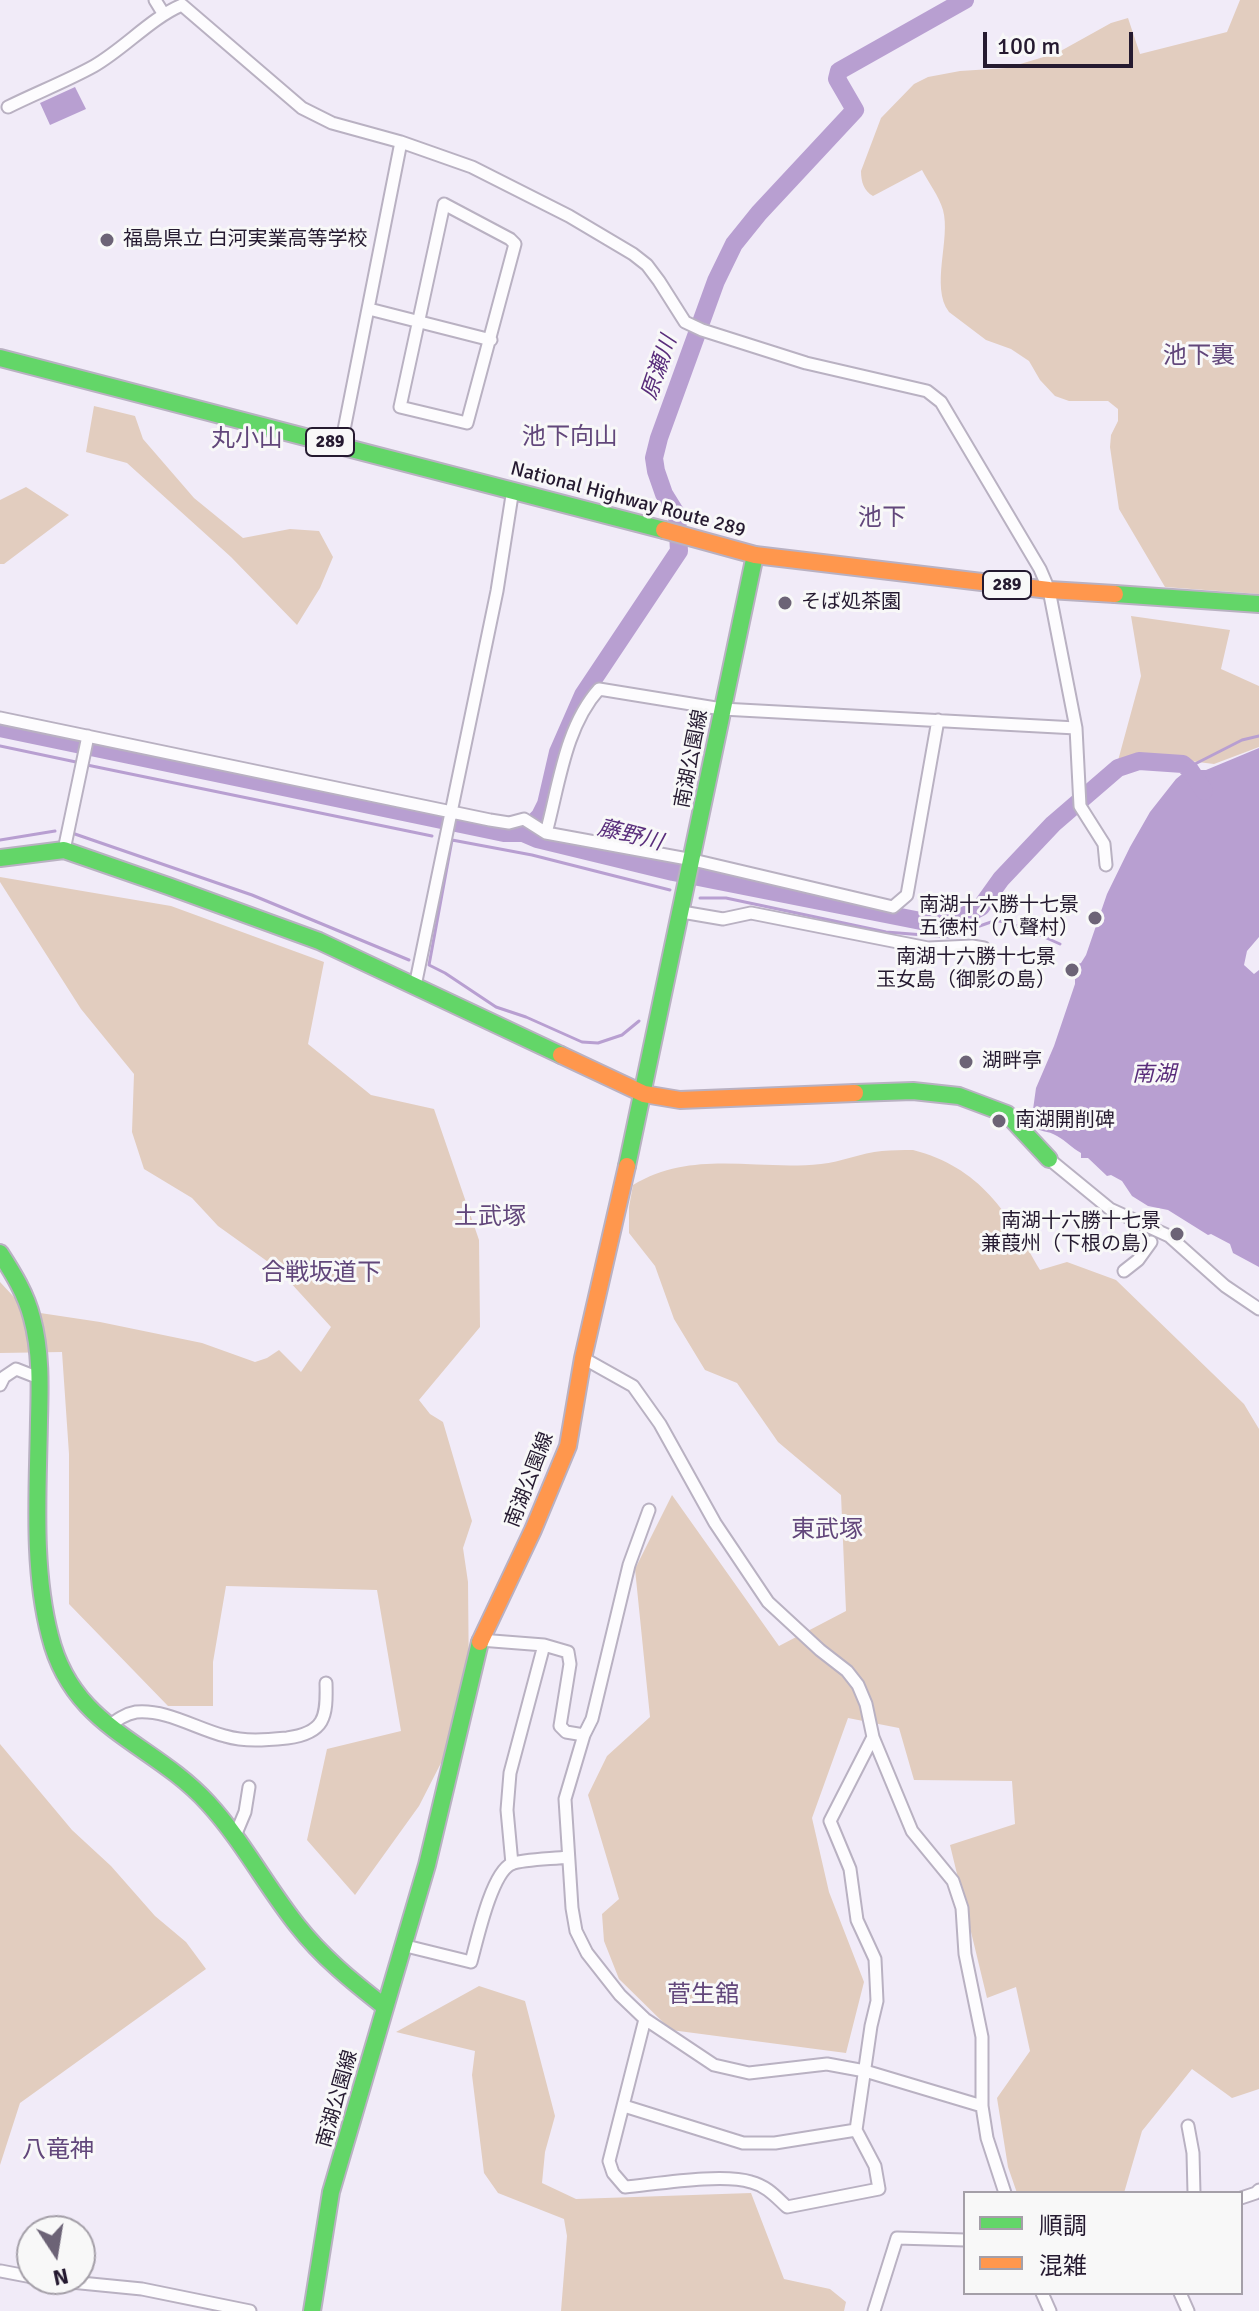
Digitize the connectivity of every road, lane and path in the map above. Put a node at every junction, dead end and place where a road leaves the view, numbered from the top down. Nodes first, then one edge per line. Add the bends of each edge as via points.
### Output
1 (155, 0) edge
2 (163, 13) junction
3 (8, 107) dead end
4 (401, 142) junction
5 (369, 309) junction
6 (418, 323) junction
7 (491, 340) junction
8 (0, 358) edge
9 (341, 445) junction
10 (513, 489) junction
11 (755, 555) junction
12 (1049, 590) junction
13 (1259, 604) edge
14 (722, 709) junction
15 (0, 718) edge
16 (938, 720) junction
17 (1076, 728) junction
18 (88, 736) junction
19 (452, 813) junction
20 (536, 827) junction
21 (64, 850) junction
22 (0, 858) edge
23 (693, 860) junction
24 (1106, 865) dead end
25 (682, 912) junction
26 (984, 948) dead end
27 (415, 986) junction
28 (644, 1094) junction
29 (1049, 1159) joint
30 (1151, 1242) dead end
31 (0, 1253) edge
32 (1124, 1271) dead end
33 (1259, 1309) edge
34 (583, 1358) junction
35 (39, 1378) junction
36 (0, 1385) edge
37 (649, 1510) dead end
38 (480, 1640) junction
39 (544, 1645) junction
40 (326, 1683) dead end
41 (109, 1726) junction
42 (584, 1735) junction
43 (873, 1737) junction
44 (249, 1787) dead end
45 (235, 1836) junction
46 (568, 1857) junction
47 (512, 1864) junction
48 (402, 1945) junction
49 (385, 2007) junction
50 (645, 2019) junction
51 (865, 2071) junction
52 (624, 2106) junction
53 (982, 2106) junction
54 (1188, 2126) dead end
55 (856, 2130) junction
56 (1004, 2191) edge
57 (1194, 2191) edge
58 (963, 2240) edge
59 (96, 2284) edge
60 (250, 2311) edge
61 (312, 2311) edge
62 (874, 2311) edge

1 - 2 street
2 - 3 street via 93,66
2 - 4 street via 182,5 302,108 332,123
4 - 5 street
4 - 12 street via 472,167 633,254 653,273 685,322 806,363 927,391 941,402
5 - 6 street
5 - 9 street
6 - 7 street
6 - 7 street via 400,407 467,423
6 - 7 street via 444,204 515,244
8 - 9 main road, National Highway Route 289 / 289
9 - 10 main road, National Highway Route 289 / 289
10 - 11 main road, National Highway Route 289 / 289
10 - 19 street
11 - 12 main road, National Highway Route 289 / 289
11 - 14 main road, 南湖公園線
12 - 13 main road, National Highway Route 289 / 289
12 - 17 street
14 - 16 street
14 - 20 street via 599,689 585,704
14 - 23 main road, 南湖公園線
15 - 18 street
16 - 17 street
16 - 23 street via 907,895 893,907
17 - 24 street via 1079,800 1104,844
18 - 19 street
18 - 21 street
19 - 20 street via 509,823 519,819
19 - 27 street
20 - 23 street
21 - 22 main road
21 - 27 main road via 319,941
23 - 25 main road, 南湖公園線
25 - 26 street via 723,919 751,913 928,948
25 - 28 main road, 南湖公園線
27 - 28 main road
28 - 29 main road via 680,1100 913,1091 959,1096 1007,1114
28 - 34 main road, 南湖公園線
29 - 33 street via 1110,1209 1169,1236
30 - 32 street
31 - 35 main road via 27,1300
34 - 38 main road, 南湖公園線 via 568,1446
34 - 43 street via 641,1396 768,1602 858,1685
35 - 36 street via 16,1369
35 - 41 main road via 38,1489 50,1638 71,1691
37 - 42 street
38 - 39 street
38 - 48 main road, 南湖公園線 via 427,1865
39 - 42 street via 568,1652 560,1726
39 - 47 street via 510,1773
40 - 41 street via 320,1726 297,1737 226,1737 144,1712 122,1716
41 - 45 main road via 206,1800
42 - 46 street via 565,1799
43 - 51 street via 830,1821 850,1869 857,1920 875,1959 877,2001
43 - 53 street via 912,1831 953,1881 962,1908 965,1954 982,2037
44 - 45 street
45 - 49 main road via 312,1944
46 - 47 street
46 - 50 street via 576,1931 601,1972
47 - 48 street via 496,1883 471,1962
48 - 49 main road, 南湖公園線
49 - 61 main road, 南湖公園線 via 331,2192
50 - 51 street via 726,2068 749,2073 827,2064
50 - 52 street
51 - 53 street
51 - 55 street
52 - 55 street via 743,2143
52 - 55 street via 609,2161 625,2187 749,2181 767,2188 787,2207 879,2189 875,2166
53 - 56 street
54 - 57 street
58 - 62 street via 897,2238
59 - 60 street

